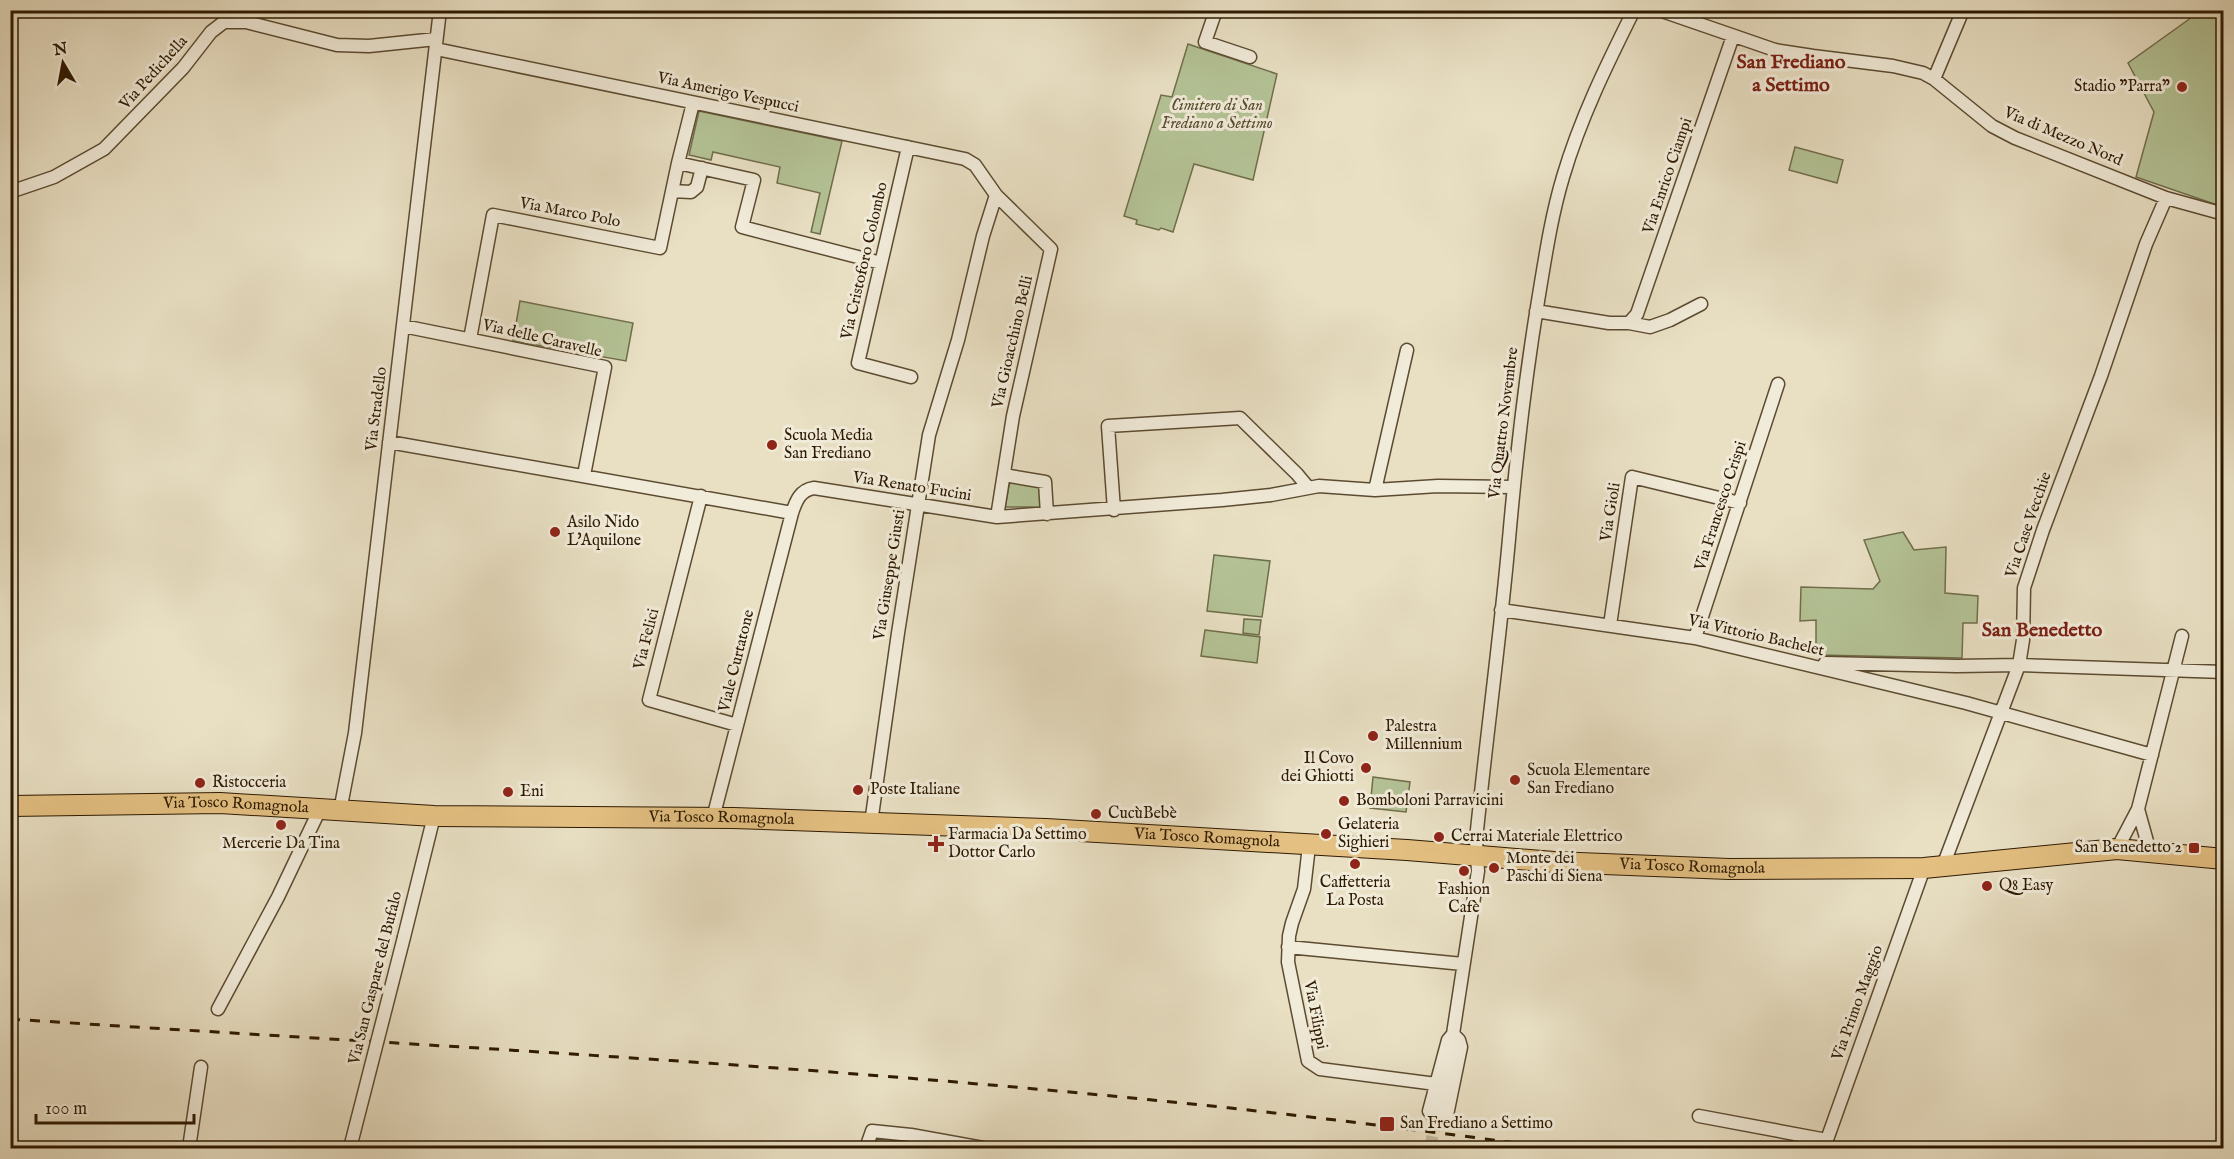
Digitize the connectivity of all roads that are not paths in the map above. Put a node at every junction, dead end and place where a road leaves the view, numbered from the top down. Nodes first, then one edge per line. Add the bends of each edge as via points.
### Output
1 (440, 10) edge
2 (1216, 10) edge
3 (1634, 10) edge
4 (1659, 10) edge
5 (1963, 10) edge
6 (2220, 10) edge
7 (2223, 16) edge
8 (1733, 36) junction
9 (436, 44) junction
10 (1250, 57) dead end
11 (1934, 79) junction
12 (693, 103) junction
13 (908, 147) junction
14 (678, 162) junction
15 (702, 168) junction
16 (672, 191) junction
17 (10, 192) edge
18 (996, 195) junction
19 (2166, 198) junction
20 (2223, 214) edge
21 (881, 262) junction
22 (1701, 304) dead end
23 (1536, 311) junction
24 (1629, 323) junction
25 (403, 326) junction
26 (470, 339) junction
27 (1407, 350) dead end
28 (911, 377) dead end
29 (1778, 384) dead end
30 (389, 442) junction
31 (584, 475) junction
32 (1004, 475) junction
33 (1307, 486) junction
34 (1512, 487) junction
35 (1375, 489) junction
36 (701, 496) junction
37 (918, 504) junction
38 (1740, 504) junction
39 (1114, 510) junction
40 (792, 513) junction
41 (1047, 514) junction
42 (997, 517) junction
43 (1501, 610) junction
44 (1610, 625) junction
45 (2182, 636) dead end
46 (1695, 638) junction
47 (1812, 665) junction
48 (2019, 665) junction
49 (2173, 670) junction
50 (2223, 672) edge
51 (2000, 712) junction
52 (737, 725) junction
53 (2151, 755) junction
54 (10, 806) edge
55 (320, 809) junction
56 (2138, 809) junction
57 (340, 811) junction
58 (434, 816) junction
59 (713, 818) junction
60 (871, 823) junction
61 (1309, 846) junction
62 (2117, 849) junction
63 (2150, 852) junction
64 (1478, 856) junction
65 (2223, 859) edge
66 (1933, 867) junction
67 (1288, 946) junction
68 (1463, 964) junction
69 (218, 1009) dead end
70 (1453, 1034) junction
71 (201, 1067) dead end
72 (1436, 1084) junction
73 (1438, 1112) tunnel mouth
74 (1699, 1116) dead end
75 (1825, 1144) edge
76 (189, 1149) edge
77 (350, 1149) edge
78 (866, 1149) edge
79 (983, 1149) edge

1 - 9 street, Via Stradello
2 - 10 street via 1205,42
3 - 23 street, Via Quattro Novembre via 1572,147 1554,214
4 - 8 street, Via di Mezzo Nord
5 - 11 street
6 - 7 street
8 - 11 street, Via di Mezzo Nord via 1778,50 1914,70
8 - 24 street, Via Enrico Ciampi via 1637,314
9 - 12 street, Via Amerigo Vespucci
9 - 17 street, Via Pedichella via 337,45 246,22 224,22 104,149 54,177
9 - 25 street, Via Stradello
11 - 19 street, Via di Mezzo Nord via 2004,132
12 - 13 street, Via Amerigo Vespucci
12 - 14 street
13 - 18 street, Via Amerigo Vespucci via 970,161
13 - 21 street, Via Cristoforo Colombo
14 - 15 street
14 - 16 street
15 - 16 street via 697,187 691,192
15 - 21 street via 754,180 742,227
16 - 26 street, Via Marco Polo via 660,248 493,215
18 - 32 street, Via Gioacchino Belli via 1051,249 1013,416
18 - 37 street, Via Giuseppe Giusti via 929,435
19 - 20 street, Via di Mezzo Nord
19 - 48 street, Via Case Vecchie via 2146,244 2024,588 2024,640
21 - 28 street, Via Cristoforo Colombo via 858,363
22 - 24 street via 1656,326
23 - 24 street
23 - 34 street, Via Quattro Novembre
25 - 26 street, Via delle Caravelle
25 - 30 street, Via Stradello
26 - 31 street, Via delle Caravelle via 605,367
27 - 35 street
29 - 38 street, Via Francesco Crispi
30 - 31 street
30 - 57 street, Via Stradello via 355,733
31 - 36 street
32 - 41 street via 1046,482
32 - 42 street, Via Gioacchino Belli
33 - 35 street, Via Renato Fucini
33 - 39 street, Via Renato Fucini via 1270,495
33 - 39 street via 1240,418 1108,426
34 - 35 street, Via Renato Fucini
34 - 43 street, Via Quattro Novembre
36 - 40 street
36 - 52 street, Via Felici via 649,700
37 - 40 street, Via Renato Fucini via 810,488 801,494
37 - 42 street, Via Renato Fucini
37 - 60 street, Via Giuseppe Giusti
38 - 44 street, Via Gioli via 1632,477
38 - 46 street, Via Francesco Crispi
39 - 41 street, Via Renato Fucini
40 - 52 street, Viale Curtatone
41 - 42 street, Via Renato Fucini
43 - 44 street, Via Vittorio Bachelet
43 - 64 street, Via Quattro Novembre via 1478,817
44 - 46 street, Via Vittorio Bachelet
45 - 49 street
46 - 47 street, Via Vittorio Bachelet
47 - 48 street
47 - 51 street, Via Vittorio Bachelet
48 - 49 street
48 - 51 street, Via Case Vecchie
49 - 50 street
49 - 53 street
51 - 53 street, Via Vittorio Bachelet
51 - 66 street, Via Case Vecchie
52 - 59 street, Viale Curtatone
53 - 56 street
54 - 55 main road, Via Tosco Romagnola via 199,803
55 - 57 main road, Via Tosco Romagnola
55 - 69 street
56 - 62 street
56 - 63 street
57 - 58 main road, Via Tosco Romagnola
58 - 59 main road, Via Tosco Romagnola
58 - 77 street, Via San Gaspare del Bufalo, bridge
59 - 60 main road, Via Tosco Romagnola
60 - 61 main road, Via Tosco Romagnola
61 - 64 main road, Via Tosco Romagnola
61 - 67 street, Via Filippi via 1304,888
62 - 63 main road, Via Tosco Romagnola
62 - 66 main road, Via Tosco Romagnola
63 - 65 main road, Via Tosco Romagnola
64 - 66 main road, Via Tosco Romagnola via 1729,869
64 - 68 street, Via Quattro Novembre
66 - 75 street, Via Primo Maggio
67 - 68 street
67 - 72 street, Via Filippi via 1308,1061 1320,1069
68 - 70 street, Via Quattro Novembre
70 - 72 street
70 - 72 street via 1461,1047 1447,1115 1442,1118 1429,1111
70 - 73 street via 1453,1051
71 - 76 street
74 - 75 street
78 - 79 street via 872,1131

